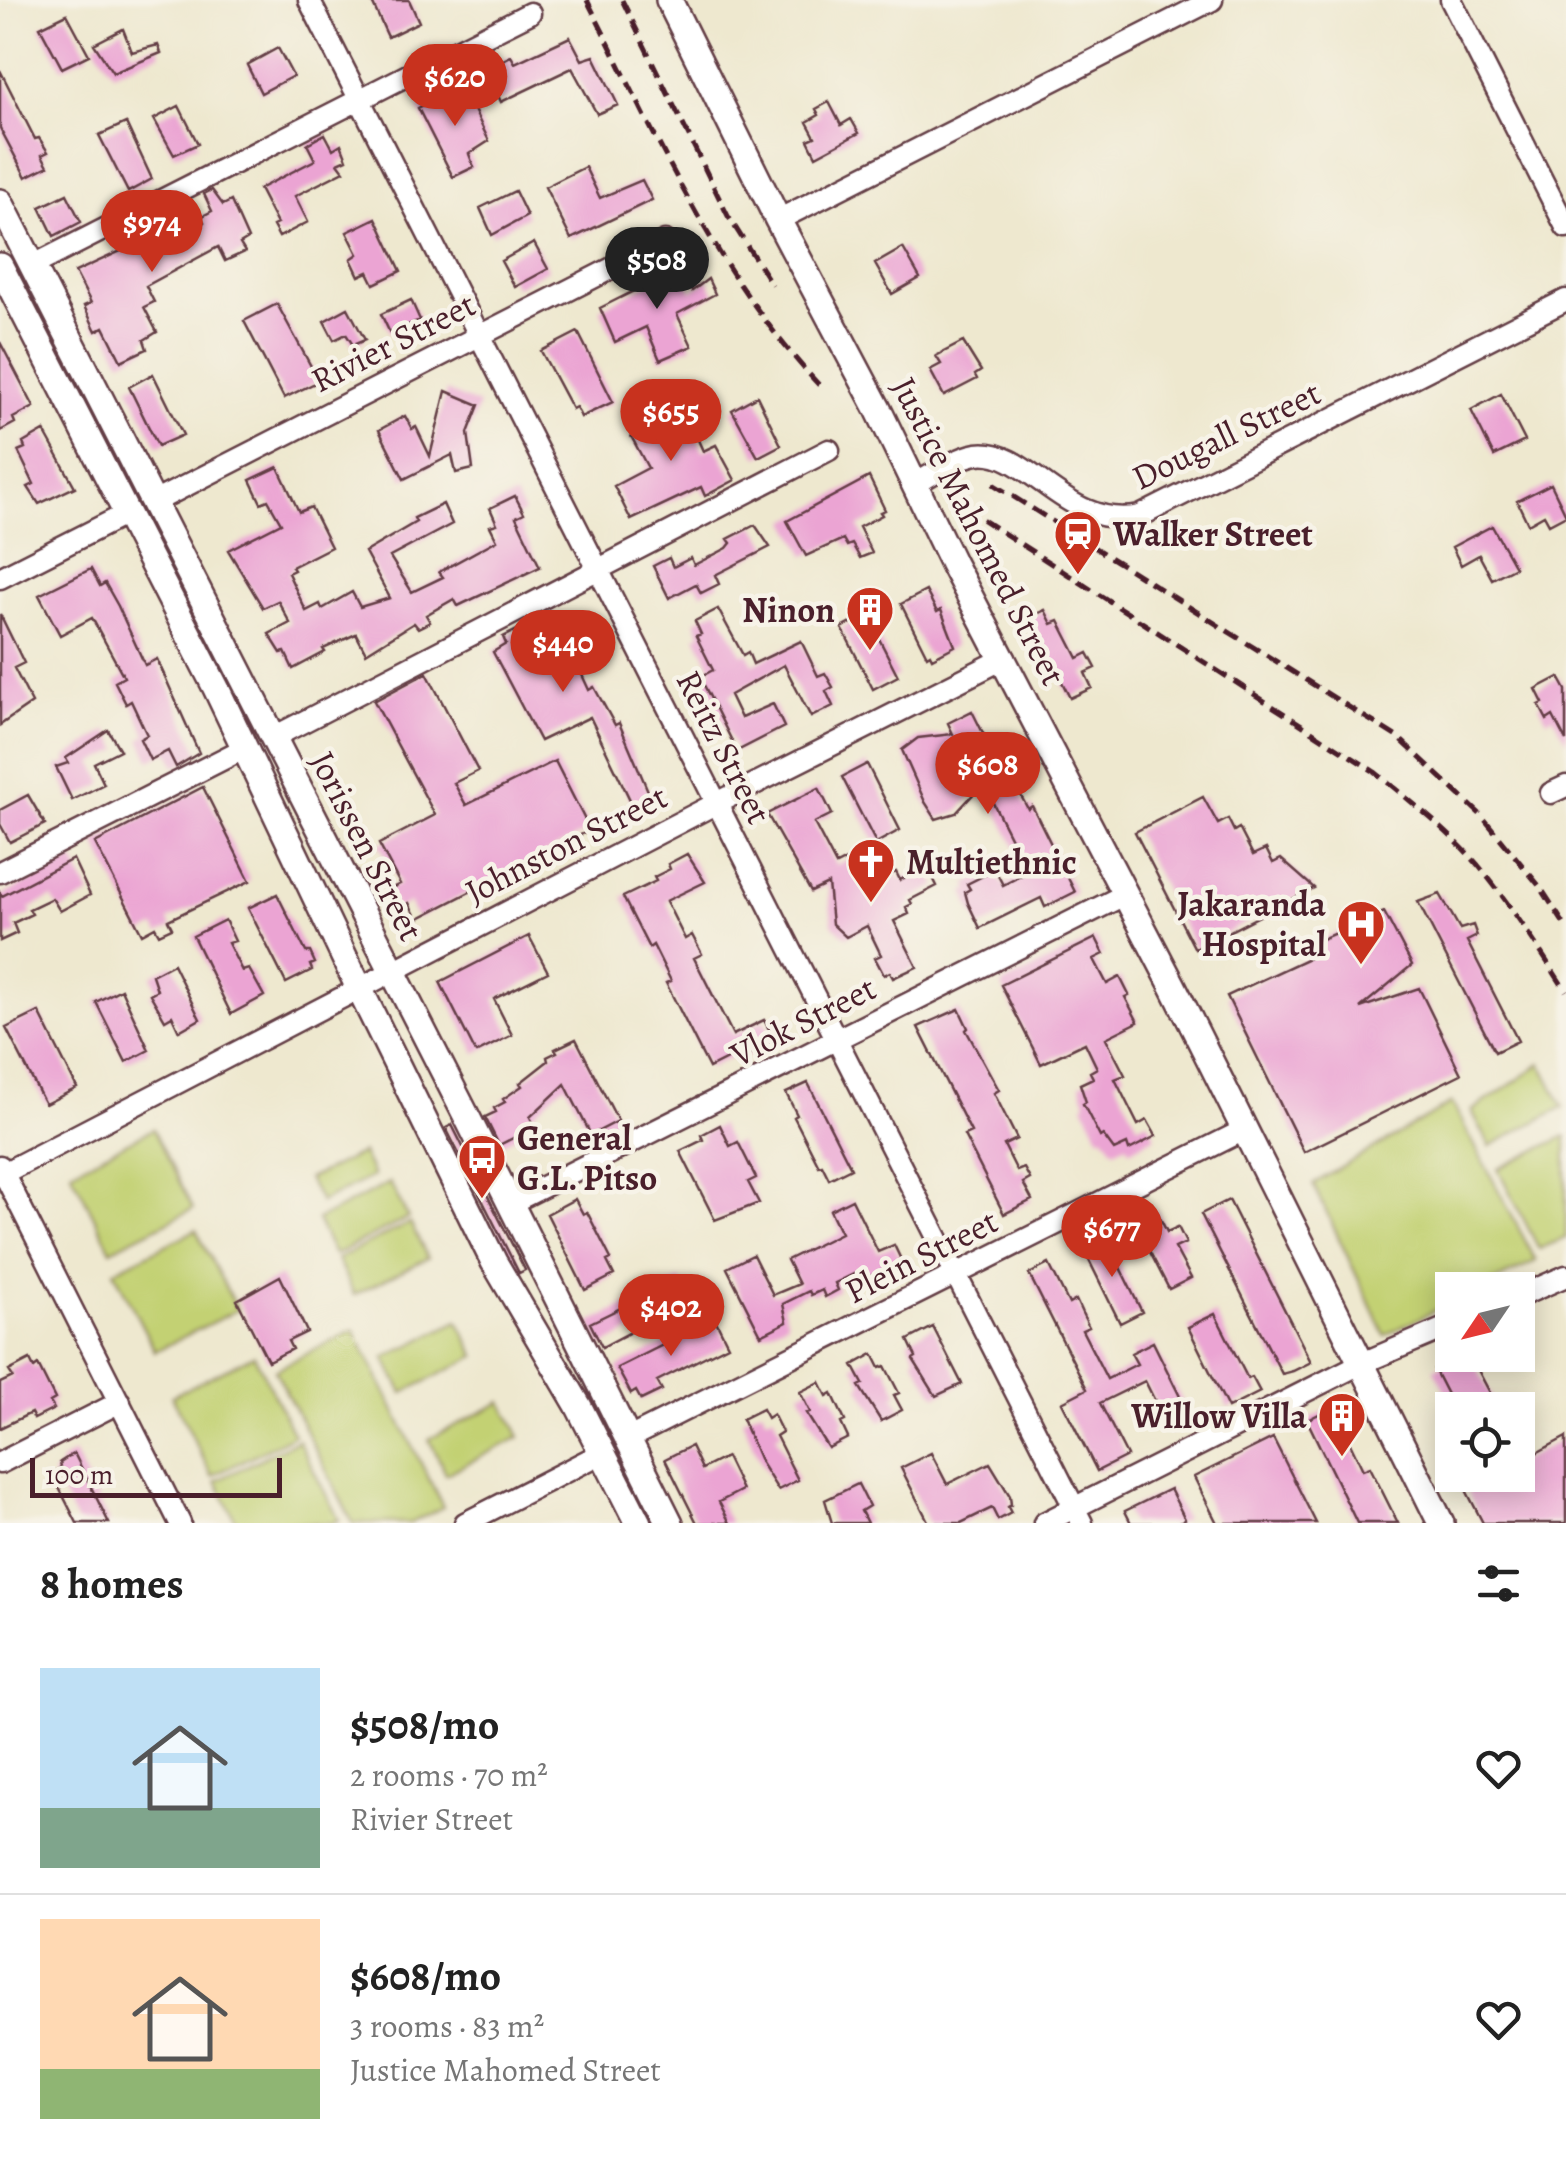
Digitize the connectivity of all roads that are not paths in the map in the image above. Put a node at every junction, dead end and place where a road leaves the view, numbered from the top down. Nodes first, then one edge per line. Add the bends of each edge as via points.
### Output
1 (309, 0) edge
2 (669, 0) edge
3 (1212, 0) edge
4 (1451, 0) edge
5 (530, 13) dead end
6 (362, 98) junction
7 (0, 202) edge
8 (778, 220) junction
9 (1566, 227) edge
10 (665, 242) dead end
11 (32, 266) junction
12 (2, 275) edge
13 (1566, 300) edge
14 (479, 334) junction
15 (829, 450) dead end
16 (914, 485) junction
17 (152, 503) junction
18 (126, 514) junction
19 (599, 569) junction
20 (0, 578) edge
21 (1004, 658) junction
22 (272, 738) junction
23 (246, 748) junction
24 (715, 804) junction
25 (0, 872) edge
26 (1124, 895) junction
27 (374, 980) junction
28 (837, 1042) junction
29 (1244, 1130) junction
30 (1, 1171) edge
31 (510, 1204) junction
32 (956, 1274) junction
33 (1566, 1276) edge
34 (1535, 1290) edge
35 (1435, 1331) edge
36 (1360, 1364) junction
37 (120, 1402) junction
38 (627, 1439) junction
39 (602, 1453) junction
40 (0, 1462) edge
41 (1078, 1515) edge
42 (180, 1523) edge
43 (465, 1523) edge
44 (638, 1523) edge
45 (670, 1523) edge
46 (1044, 1523) edge
47 (1441, 1523) edge

1 - 6 street, Reitz Street
2 - 8 main road, Justice Mahomed Street
3 - 8 street
4 - 9 street
5 - 6 street
6 - 11 street
6 - 14 street, Reitz Street
7 - 11 main road, Jorissen Street
8 - 16 main road, Justice Mahomed Street
10 - 14 street, Rivier Street
11 - 17 main road, Jorissen Street
12 - 18 main road, Jorissen Street
13 - 16 street, Dougall Street via 1140,516 1094,515 988,454 968,456
14 - 17 street, Rivier Street
14 - 19 street, Reitz Street
15 - 19 street
16 - 21 main road, Justice Mahomed Street
17 - 22 main road, Jorissen Street
18 - 20 street
18 - 23 main road, Jorissen Street
19 - 22 street
19 - 24 street, Reitz Street
21 - 24 street, Johnston Street
21 - 26 main road, Justice Mahomed Street
22 - 27 main road, Jorissen Street via 305,803
23 - 25 street
23 - 27 main road, Jorissen Street
24 - 27 street, Johnston Street
24 - 28 street, Reitz Street
26 - 28 street, Vlok Street
26 - 29 main road, Justice Mahomed Street
27 - 30 street, Johnston Street
27 - 31 main road, Jorissen Street
27 - 39 main road, Jorissen Street via 414,1103
28 - 31 street, Vlok Street
28 - 32 street, Reitz Street
29 - 32 street, Plein Street
29 - 36 main road, Justice Mahomed Street
30 - 37 street
31 - 38 main road, Jorissen Street
32 - 38 street, Plein Street
32 - 41 street, Reitz Street
33 - 34 street
35 - 36 street
36 - 41 street
36 - 47 main road, Justice Mahomed Street
37 - 40 street
37 - 42 street
38 - 45 main road, Jorissen Street
39 - 43 street
39 - 44 main road, Jorissen Street
41 - 46 street

